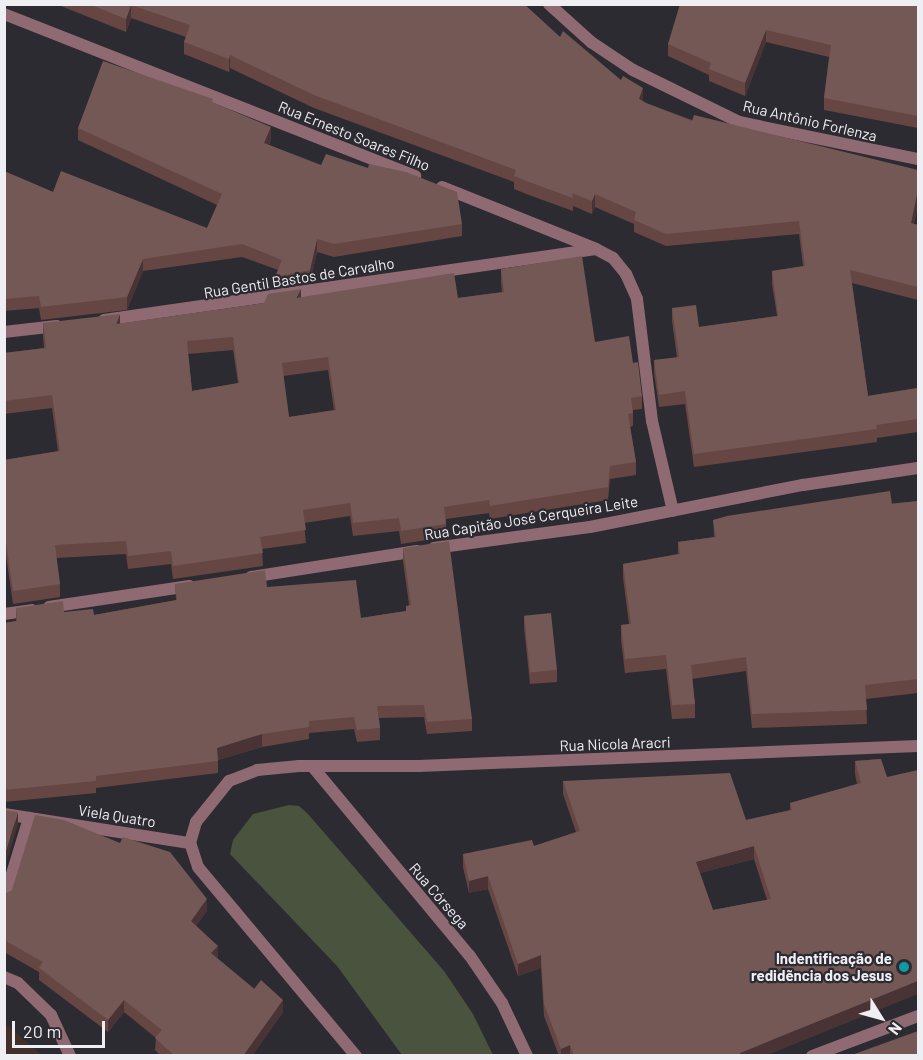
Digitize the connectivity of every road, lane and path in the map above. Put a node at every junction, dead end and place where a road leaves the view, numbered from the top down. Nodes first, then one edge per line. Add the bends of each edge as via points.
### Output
1 (549, 4) edge
2 (4, 14) edge
3 (918, 159) edge
4 (596, 249) junction
5 (4, 332) edge
6 (918, 468) edge
7 (673, 511) junction
8 (241, 578) edge
9 (206, 583) edge
10 (4, 614) edge
11 (918, 746) edge
12 (312, 766) junction
13 (4, 814) edge
14 (29, 818) junction
15 (190, 843) junction
16 (4, 900) edge
17 (4, 977) edge
18 (918, 1016) edge
19 (70, 1056) edge
20 (356, 1056) edge
21 (527, 1056) edge
22 (812, 1056) edge

1 - 3 street, Rua Antônio Forlenza via 591,42 633,70 739,122
2 - 4 street, Rua Ernesto Soares Filho
4 - 5 street, Rua Gentil Bastos de Carvalho
4 - 7 street, Rua Ernesto Soares Filho via 613,258 638,298 652,421
6 - 7 street, Rua Capitão José Cerqueira Leite via 803,485
7 - 8 street, Rua Capitão José Cerqueira Leite
9 - 10 street
11 - 12 street, Rua Nicola Aracri via 430,766
12 - 15 street, Rua Nicola Aracri via 264,769 229,781 196,822
12 - 21 street, Rua Córsega via 470,957 502,1003
13 - 14 street, Viela Quatro
14 - 15 street, Viela Quatro
14 - 16 street
15 - 20 street via 207,880 292,975
17 - 19 street via 24,988 51,1015
18 - 22 street

